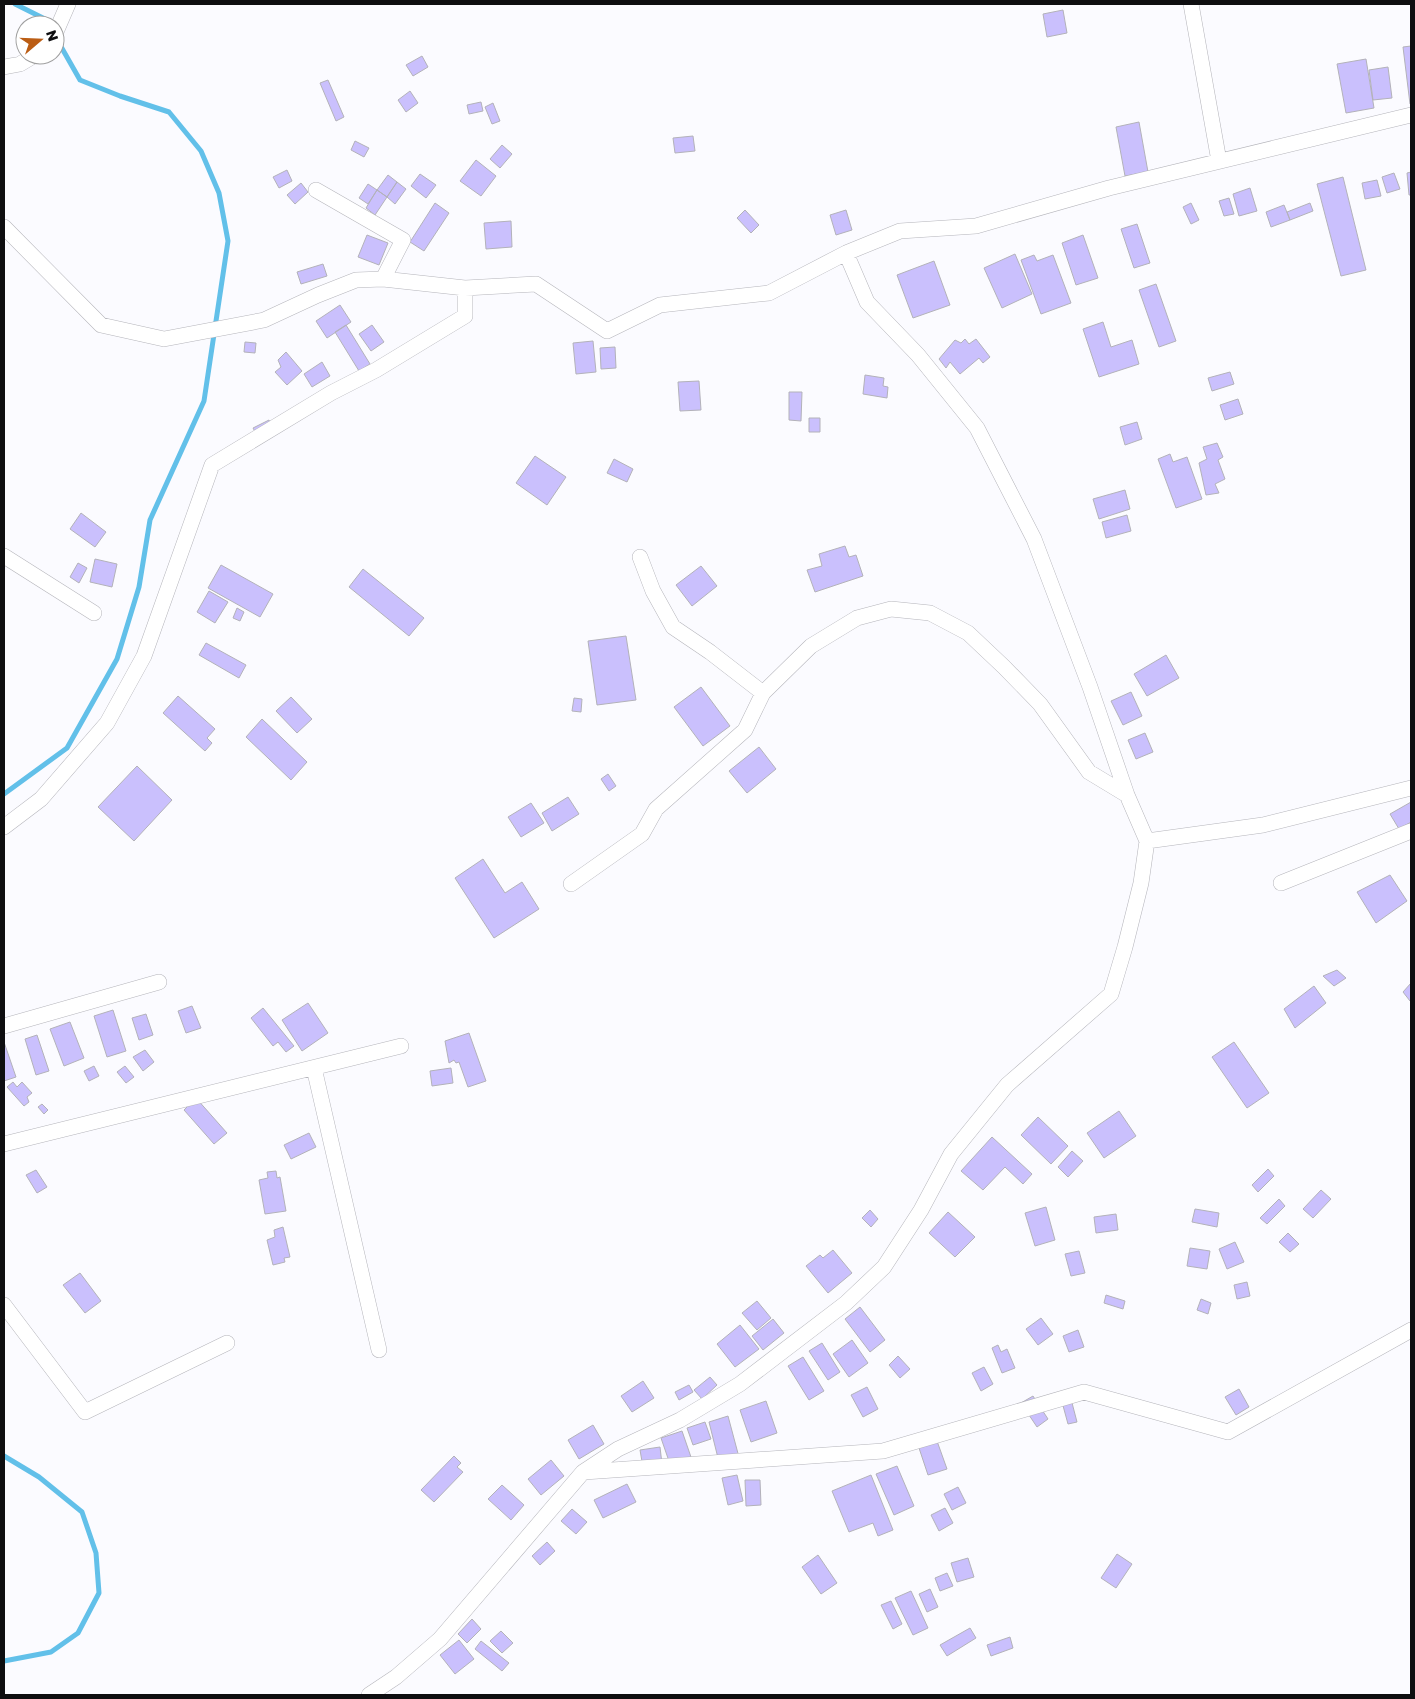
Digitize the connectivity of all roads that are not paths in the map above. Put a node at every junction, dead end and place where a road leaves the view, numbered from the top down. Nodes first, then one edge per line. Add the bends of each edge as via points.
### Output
1 (1191, 4) edge
2 (1411, 115) edge
3 (1218, 161) junction
4 (316, 190) dead end
5 (4, 227) edge
6 (846, 253) junction
7 (383, 280) junction
8 (465, 288) junction
9 (4, 556) edge
10 (640, 558) dead end
11 (94, 612) dead end
12 (763, 693) junction
13 (1411, 788) edge
14 (1128, 795) junction
15 (4, 827) edge
16 (1411, 831) edge
17 (1147, 841) junction
18 (571, 884) dead end
19 (1281, 884) dead end
20 (159, 982) dead end
21 (4, 1026) edge
22 (401, 1046) dead end
23 (314, 1068) junction
24 (4, 1144) edge
25 (4, 1305) edge
26 (1411, 1330) edge
27 (227, 1343) dead end
28 (379, 1350) dead end
29 (582, 1472) junction
30 (369, 1695) edge

1 - 3 street
2 - 3 street
3 - 6 street via 976,226 900,231
4 - 7 street via 403,240
5 - 7 street via 101,325 164,339 264,320 356,280
6 - 8 street via 768,294 660,305 607,332 536,284
6 - 14 street via 867,302 918,356 977,428 1034,539
7 - 8 street
8 - 15 street via 464,316 212,465 144,656 107,722 41,800
9 - 11 street
10 - 12 street via 653,591 673,627
12 - 14 street via 811,646 858,618 891,608 930,613 968,633 1040,704 1089,772
12 - 18 street via 745,730 656,809 642,834
13 - 17 street via 1263,825
14 - 17 street
16 - 19 street
17 - 29 street via 1136,901 1111,994 1007,1085 951,1154 921,1210 884,1267 846,1303 740,1384
20 - 21 street
22 - 23 street
23 - 24 street
23 - 28 street
25 - 27 street via 85,1412
26 - 29 street via 1228,1432 1084,1392 883,1451
29 - 30 street via 440,1639 396,1677

